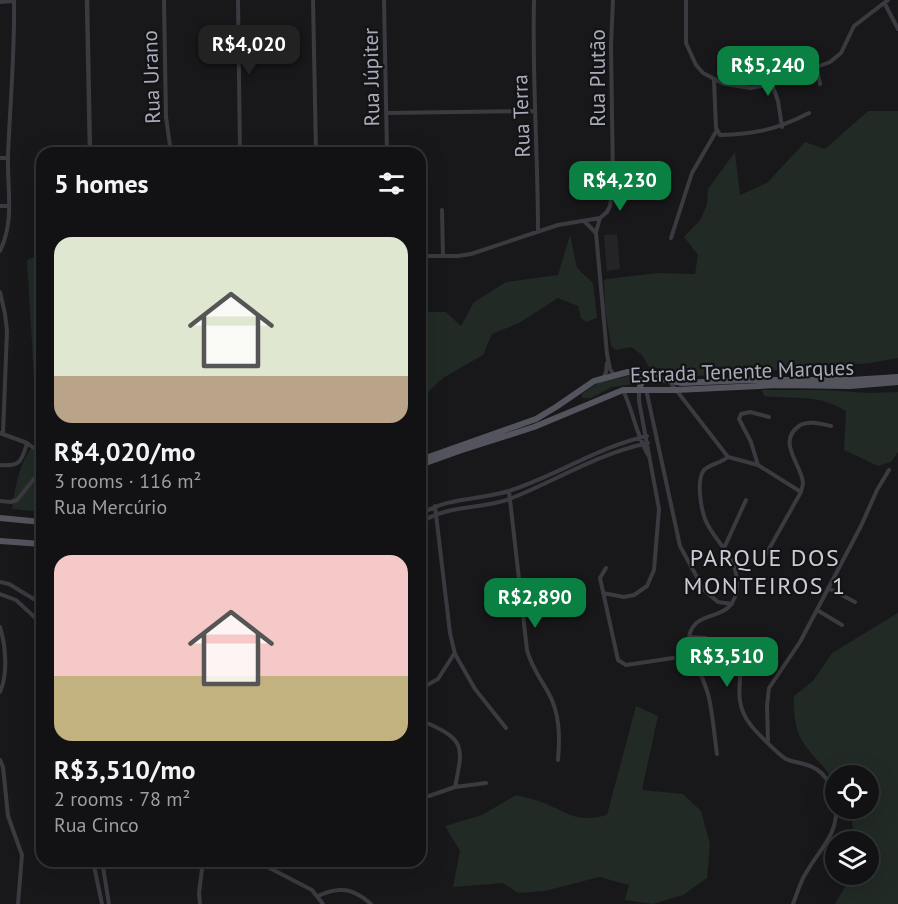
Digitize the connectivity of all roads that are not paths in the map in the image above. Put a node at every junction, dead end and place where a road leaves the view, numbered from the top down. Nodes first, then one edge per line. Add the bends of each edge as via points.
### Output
1 (87, 0) edge
2 (164, 0) edge
3 (238, 0) edge
4 (313, 0) edge
5 (384, 0) edge
6 (534, 0) edge
7 (613, 0) edge
8 (686, 0) edge
9 (14, 1) edge
10 (0, 2) edge
11 (886, 2) edge
12 (898, 29) edge
13 (817, 68) junction
14 (714, 80) junction
15 (772, 84) junction
16 (819, 84) dead end
17 (534, 111) junction
18 (386, 113) junction
19 (809, 113) dead end
20 (782, 127) junction
21 (717, 130) junction
22 (90, 147) edge
23 (170, 147) edge
24 (240, 147) edge
25 (316, 147) edge
26 (387, 147) edge
27 (0, 158) edge
28 (8, 158) junction
29 (0, 206) edge
30 (9, 206) junction
31 (442, 210) dead end
32 (600, 218) junction
33 (585, 221) junction
34 (538, 231) junction
35 (596, 233) junction
36 (670, 238) dead end
37 (0, 250) edge
38 (426, 256) edge
39 (443, 256) junction
40 (0, 292) edge
41 (607, 354) junction
42 (639, 373) junction
43 (614, 375) junction
44 (604, 377) junction
45 (898, 377) edge
46 (669, 381) junction
47 (898, 382) edge
48 (3, 384) edge
49 (584, 388) junction
50 (623, 390) junction
51 (676, 390) junction
52 (641, 392) junction
53 (627, 398) junction
54 (590, 403) junction
55 (769, 417) dead end
56 (831, 426) dead end
57 (1, 433) edge
58 (647, 436) junction
59 (639, 438) junction
60 (27, 443) junction
61 (648, 443) junction
62 (642, 445) junction
63 (36, 450) edge
64 (648, 456) junction
65 (728, 457) junction
66 (426, 458) edge
67 (426, 463) edge
68 (0, 465) edge
69 (758, 465) junction
70 (889, 470) dead end
71 (36, 479) edge
72 (509, 491) junction
73 (801, 492) junction
74 (510, 499) junction
75 (746, 500) dead end
76 (0, 501) edge
77 (435, 506) junction
78 (426, 511) edge
79 (437, 513) junction
80 (0, 518) edge
81 (426, 519) edge
82 (36, 521) edge
83 (0, 541) edge
84 (36, 544) edge
85 (724, 547) junction
86 (765, 556) dead end
87 (606, 568) dead end
88 (0, 582) edge
89 (828, 588) junction
90 (603, 593) junction
91 (0, 594) edge
92 (36, 600) edge
93 (855, 602) dead end
94 (733, 604) junction
95 (817, 610) junction
96 (36, 618) edge
97 (842, 624) dead end
98 (0, 627) edge
99 (689, 637) junction
100 (762, 642) dead end
101 (454, 654) junction
102 (673, 658) dead end
103 (741, 666) junction
104 (426, 686) edge
105 (0, 692) edge
106 (427, 723) dead end
107 (506, 728) dead end
108 (768, 741) junction
109 (717, 754) dead end
110 (0, 760) edge
111 (558, 760) dead end
112 (825, 776) edge
113 (486, 783) dead end
114 (455, 787) junction
115 (426, 796) edge
116 (836, 819) edge
117 (94, 867) edge
118 (103, 867) edge
119 (202, 867) edge
120 (267, 867) edge
121 (318, 896) junction
122 (18, 904) edge
123 (102, 904) edge
124 (109, 904) edge
125 (200, 904) edge
126 (323, 904) edge
127 (371, 904) edge
128 (793, 904) edge

1 - 22 street
2 - 23 street, Rua Urano
3 - 24 street
4 - 25 street
5 - 18 street, Rua Júpiter
6 - 17 street, Rua Terra
7 - 32 street, Rua Plutão via 612,198
8 - 14 street via 688,52
9 - 10 street
9 - 28 street
11 - 12 street
11 - 13 street via 854,26 835,59
13 - 15 street
13 - 16 street
14 - 15 street via 751,88
14 - 21 street
15 - 20 street
17 - 18 street
17 - 34 street, Rua Terra
18 - 26 street, Rua Júpiter
19 - 20 street
20 - 21 street via 723,135
21 - 36 street via 692,173
27 - 28 street
28 - 30 street
29 - 30 street
30 - 37 street
31 - 39 street
32 - 33 street
32 - 35 street, Rua Plutão
33 - 34 street
33 - 35 street
34 - 39 street via 471,254
35 - 41 street
38 - 39 street
40 - 48 street via 6,323
41 - 43 street
41 - 44 street
42 - 43 main road, Estrada Tenente Marques
42 - 46 main road, Estrada Tenente Marques
42 - 52 main road via 643,379
43 - 44 main road, Estrada Tenente Marques
44 - 49 main road, Estrada Tenente Marques
45 - 46 main road, Estrada Tenente Marques
46 - 51 street
47 - 51 main road, Estrada Tenente Marques
48 - 57 street
49 - 54 main road via 580,399
49 - 66 main road, Estrada Tenente Marques via 536,418
50 - 52 main road, Estrada Tenente Marques
50 - 53 street
50 - 54 main road, Estrada Tenente Marques
51 - 52 main road, Estrada Tenente Marques
51 - 65 street
52 - 53 street via 632,400
52 - 58 street
52 - 94 street via 680,546 704,590 718,602
53 - 59 street
54 - 67 main road, Estrada Tenente Marques via 534,427
55 - 69 street via 747,412 739,419
56 - 73 street via 804,423 790,436 790,449 802,480
57 - 60 street
58 - 59 street
58 - 61 street
59 - 62 street
59 - 72 street
60 - 63 street
60 - 68 street via 18,464
61 - 62 street
61 - 64 street
62 - 64 street
62 - 74 street via 614,452
64 - 90 street via 659,509 652,578 634,595
65 - 69 street
65 - 85 street via 705,469 699,480 705,518
69 - 73 street
70 - 89 street
71 - 76 street via 17,500
72 - 74 street
72 - 77 street
73 - 86 street
74 - 79 street
74 - 111 street via 527,650 556,712
75 - 85 street
77 - 78 street
77 - 79 street
79 - 81 street
79 - 101 street
80 - 82 main road
83 - 84 main road
85 - 94 street via 736,575
87 - 90 street via 600,579
88 - 92 street
89 - 93 street
89 - 95 street
90 - 102 street via 620,663 631,665
91 - 96 street via 16,600
94 - 99 street via 694,626
95 - 97 street
95 - 108 street via 770,688
98 - 105 street via 4,676
99 - 103 street via 736,649
99 - 109 street via 708,694
100 - 103 street
101 - 104 street via 438,679
101 - 107 street
103 - 108 street via 741,708 749,723
106 - 114 street via 457,741 460,756
108 - 112 street via 786,759 806,764
110 - 122 street via 10,825 22,855
113 - 114 street
114 - 115 street
116 - 128 street via 832,834 806,873
117 - 123 street
118 - 124 street
119 - 125 street
120 - 121 street
121 - 126 street
121 - 127 street via 347,889

